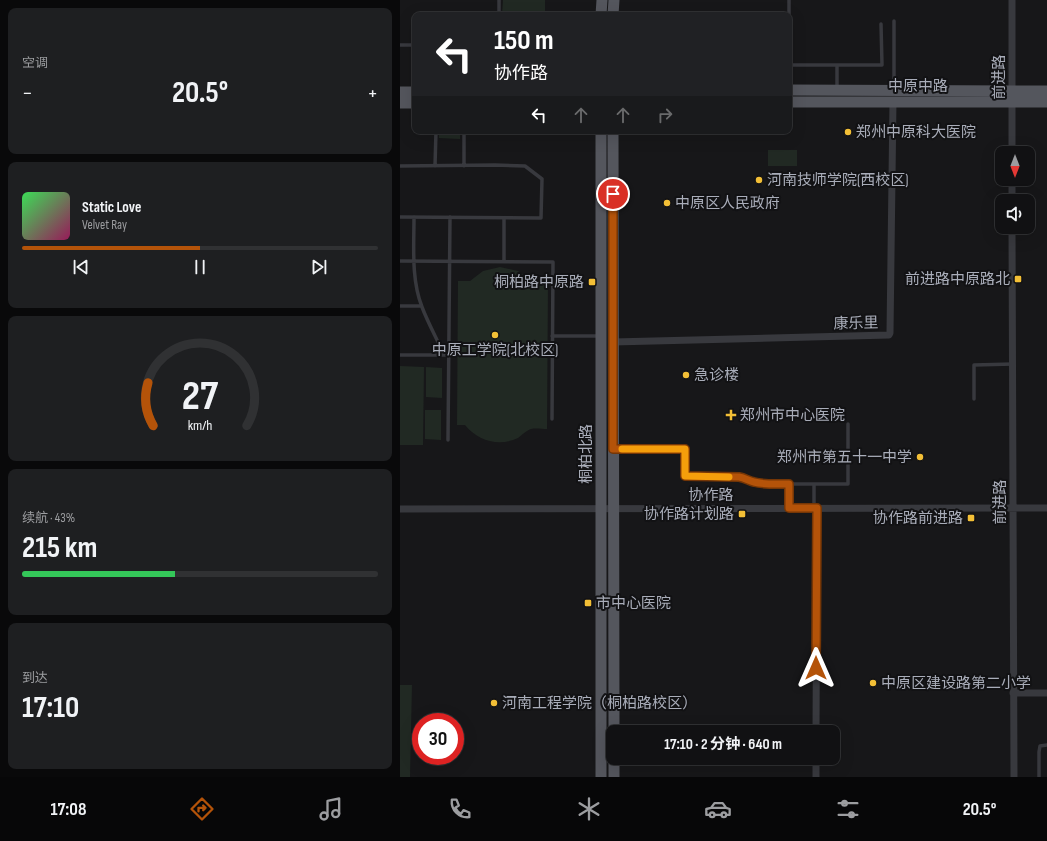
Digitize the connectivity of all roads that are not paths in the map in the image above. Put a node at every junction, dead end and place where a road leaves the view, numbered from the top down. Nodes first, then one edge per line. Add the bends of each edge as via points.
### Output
1 (499, 0) edge
2 (602, 0) edge
3 (614, 0) edge
4 (789, 0) edge
5 (1012, 0) edge
6 (499, 12) edge
7 (601, 12) edge
8 (614, 12) edge
9 (789, 12) edge
10 (894, 21) dead end
11 (881, 24) dead end
12 (400, 45) edge
13 (412, 45) edge
14 (792, 65) edge
15 (837, 65) junction
16 (792, 90) edge
17 (837, 90) junction
18 (1047, 91) edge
19 (400, 92) edge
20 (412, 92) edge
21 (893, 96) junction
22 (1012, 96) junction
23 (792, 102) edge
24 (1047, 102) edge
25 (400, 103) edge
26 (412, 103) edge
27 (436, 134) edge
28 (464, 134) edge
29 (601, 134) edge
30 (613, 134) edge
31 (1012, 146) edge
32 (400, 166) edge
33 (435, 166) junction
34 (464, 166) junction
35 (400, 217) edge
36 (414, 217) junction
37 (450, 217) junction
38 (504, 218) junction
39 (1012, 234) edge
40 (400, 261) edge
41 (414, 261) junction
42 (449, 261) junction
43 (504, 262) junction
44 (400, 306) edge
45 (421, 306) junction
46 (552, 336) junction
47 (601, 336) junction
48 (613, 342) junction
49 (400, 355) edge
50 (446, 355) junction
51 (1013, 364) junction
52 (974, 399) dead end
53 (552, 419) dead end
54 (848, 424) dead end
55 (448, 440) dead end
56 (613, 449) junction
57 (789, 484) junction
58 (814, 484) junction
59 (601, 508) junction
60 (613, 508) junction
61 (789, 508) junction
62 (816, 508) junction
63 (1013, 508) junction
64 (1047, 508) edge
65 (400, 509) edge
66 (1013, 693) junction
67 (1047, 693) edge
68 (614, 725) edge
69 (816, 725) edge
70 (1047, 745) edge
71 (614, 765) edge
72 (816, 765) edge
73 (602, 777) edge
74 (614, 777) edge
75 (816, 777) edge
76 (1014, 777) edge
77 (1039, 777) edge

1 - 6 lane
2 - 7 main road
3 - 8 main road
4 - 9 lane
5 - 22 street, 前进路
10 - 21 lane
11 - 15 lane via 882,65
12 - 13 lane
14 - 15 lane
15 - 17 lane
16 - 17 main road, 中原中路
17 - 21 main road, 中原中路
18 - 22 main road, 中原中路
19 - 20 main road
21 - 22 main road, 中原中路
21 - 23 main road, 中原中路
21 - 48 street, 康乐里 via 889,335
22 - 24 main road, 中原中路
22 - 31 street, 前进路
25 - 26 main road
27 - 33 lane
28 - 34 lane
29 - 47 main road, 桐柏北路
30 - 48 main road, 桐柏北路
32 - 33 lane
33 - 34 lane
34 - 38 lane via 525,166 542,179 541,218
35 - 36 lane
36 - 37 lane
36 - 41 lane
37 - 38 lane
37 - 42 lane
38 - 43 lane
39 - 51 street, 前进路
40 - 41 lane
41 - 42 lane
41 - 45 lane
42 - 43 lane
42 - 50 lane
43 - 46 lane via 553,262
44 - 45 lane
45 - 50 lane
46 - 47 lane
46 - 53 lane
47 - 59 main road, 桐柏北路
48 - 56 main road, 桐柏北路
49 - 50 lane
50 - 55 lane
51 - 52 lane via 974,365
51 - 63 street, 前进路
54 - 58 lane via 848,484
56 - 57 lane via 685,449 685,476 739,477 764,484
56 - 60 main road, 桐柏北路
57 - 58 lane
57 - 61 lane
58 - 62 lane
59 - 60 street, 协作路
59 - 65 street, 协作路
59 - 73 main road, 桐柏北路
60 - 61 street, 协作路
60 - 68 main road, 桐柏北路
61 - 62 street, 协作路
62 - 63 street, 协作路
62 - 69 street
63 - 64 street, 协作路
63 - 66 street, 前进路
66 - 67 street
66 - 76 street, 前进路
70 - 77 lane via 1040,746
71 - 74 main road
72 - 75 street

